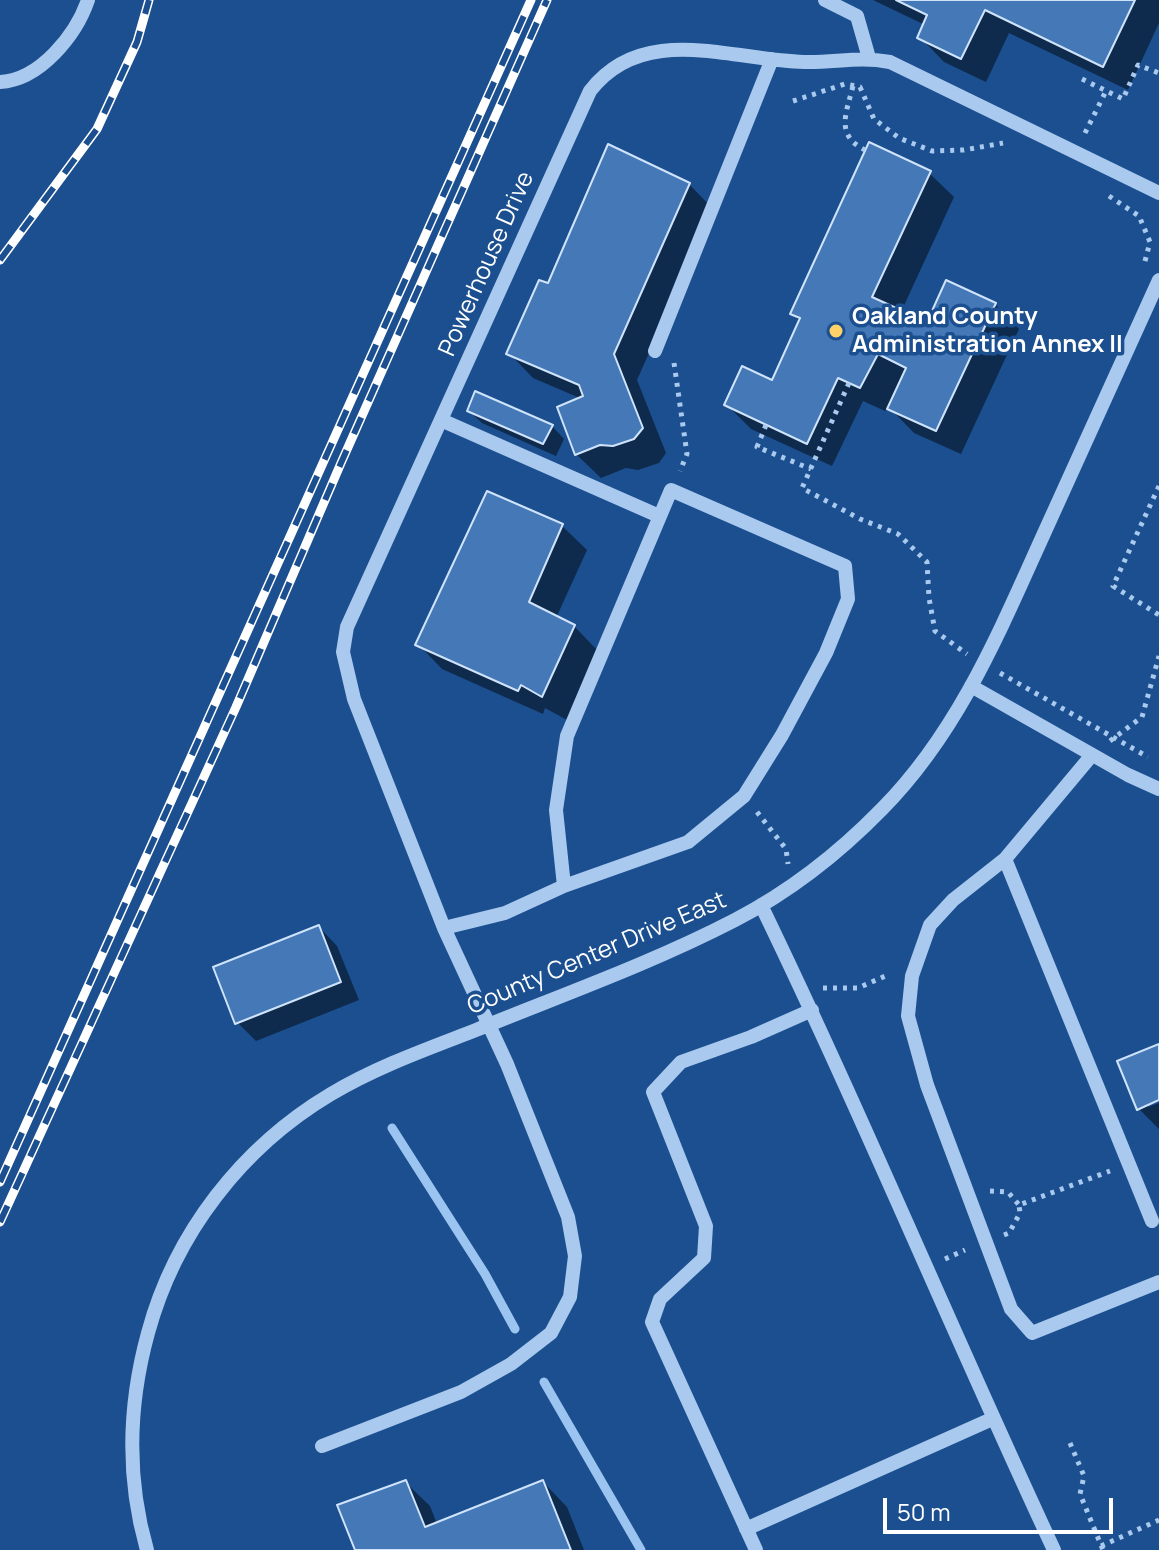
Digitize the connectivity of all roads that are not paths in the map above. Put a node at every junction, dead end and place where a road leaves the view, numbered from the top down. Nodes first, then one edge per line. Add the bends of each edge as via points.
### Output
1 (88, 0) edge
2 (825, 0) edge
3 (869, 58) junction
4 (772, 59) junction
5 (0, 82) edge
6 (1159, 193) edge
7 (1155, 275) edge
8 (658, 345) road end
9 (441, 420) junction
10 (659, 516) junction
11 (971, 686) junction
12 (1092, 755) junction
13 (1159, 789) edge
14 (1005, 859) junction
15 (564, 886) junction
16 (761, 905) junction
17 (444, 928) junction
18 (812, 1010) junction
19 (488, 1025) junction
20 (1152, 1221) dead end
21 (1159, 1282) edge
22 (992, 1419) junction
23 (322, 1446) dead end
24 (746, 1529) junction
25 (147, 1550) edge
26 (756, 1550) edge
27 (1054, 1550) edge

1 - 5 street via 83,15 42,65 26,76
2 - 3 street via 857,16
3 - 4 street, Powerhouse Drive
3 - 6 street, Powerhouse Drive via 890,62
4 - 8 street
4 - 9 street, Powerhouse Drive via 651,52 617,64 597,81
7 - 11 street, County Center Drive East
9 - 10 street
9 - 17 street, Powerhouse Drive via 347,627 343,652 364,727
10 - 15 street via 567,736 556,810
10 - 15 street via 671,490 845,566 848,599 826,653 744,796 688,842
11 - 12 street
11 - 16 street, County Center Drive East via 936,744 882,809 816,867
12 - 13 street
12 - 14 street
14 - 20 street
14 - 21 street via 930,925 912,976 908,1016 927,1085 1011,1309 1032,1333
15 - 17 street via 505,913
16 - 18 street
16 - 19 street, County Center Drive East via 690,941
17 - 19 street, Powerhouse Drive
18 - 22 street
18 - 24 street via 681,1062 653,1092 706,1226 704,1258 660,1299 652,1322
19 - 23 street, Powerhouse Drive via 568,1217 575,1256 570,1297 551,1333 511,1364 461,1392
19 - 25 street, County Center Drive East via 386,1066 314,1105 252,1155 195,1227 159,1297 136,1383 130,1455
22 - 24 street
22 - 27 street
24 - 26 street

